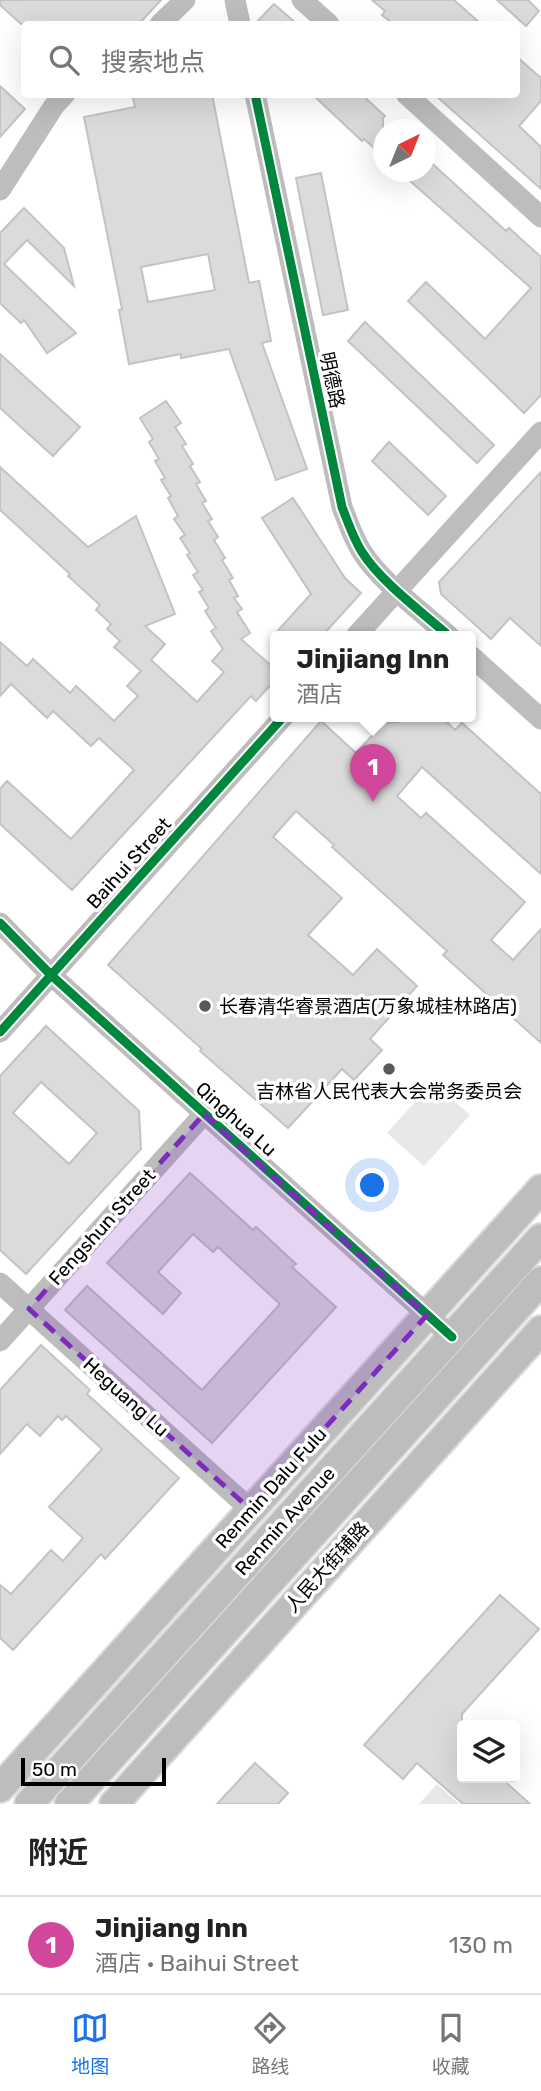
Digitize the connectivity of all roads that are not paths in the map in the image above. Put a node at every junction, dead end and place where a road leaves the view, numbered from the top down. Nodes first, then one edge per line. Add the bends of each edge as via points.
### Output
1 (185, 0) edge
2 (235, 0) edge
3 (302, 0) edge
4 (163, 21) edge
5 (239, 21) edge
6 (326, 21) edge
7 (61, 98) edge
8 (256, 98) edge
9 (410, 98) edge
10 (0, 190) edge
11 (541, 217) edge
12 (541, 432) edge
13 (398, 590) junction
14 (361, 631) edge
15 (443, 631) edge
16 (476, 660) edge
17 (541, 719) edge
18 (279, 722) edge
19 (0, 923) edge
20 (51, 975) junction
21 (0, 1032) edge
22 (204, 1114) junction
23 (541, 1189) edge
24 (541, 1238) edge
25 (541, 1281) edge
26 (0, 1283) edge
27 (29, 1309) junction
28 (427, 1315) junction
29 (541, 1330) edge
30 (452, 1337) junction
31 (0, 1341) edge
32 (251, 1510) junction
33 (0, 1788) edge
34 (29, 1804) edge
35 (69, 1804) edge
36 (114, 1804) edge

1 - 4 street
2 - 5 street
3 - 6 street
7 - 10 street
8 - 13 street, 明德路 via 342,507 363,554
9 - 11 street
12 - 13 street
13 - 14 street
13 - 15 street, 明德路
16 - 17 street
18 - 20 street, Baihui Street
19 - 20 street, Qinghua Lu
20 - 21 street, Baihui Street
20 - 22 street, Qinghua Lu
22 - 27 street, Fengshun Street
22 - 28 street, Qinghua Lu
23 - 28 main road, Renmin Dalu Fulu
24 - 30 main road, Renmin Avenue
25 - 35 main road, Renmin Avenue
26 - 27 street, Heguang Lu
27 - 31 street, Fengshun Street
27 - 32 street, Heguang Lu
28 - 30 street, Qinghua Lu
28 - 32 main road, Renmin Dalu Fulu
29 - 36 main road, 人民大街辅路
30 - 34 main road, Renmin Avenue
32 - 33 main road, Renmin Dalu Fulu

